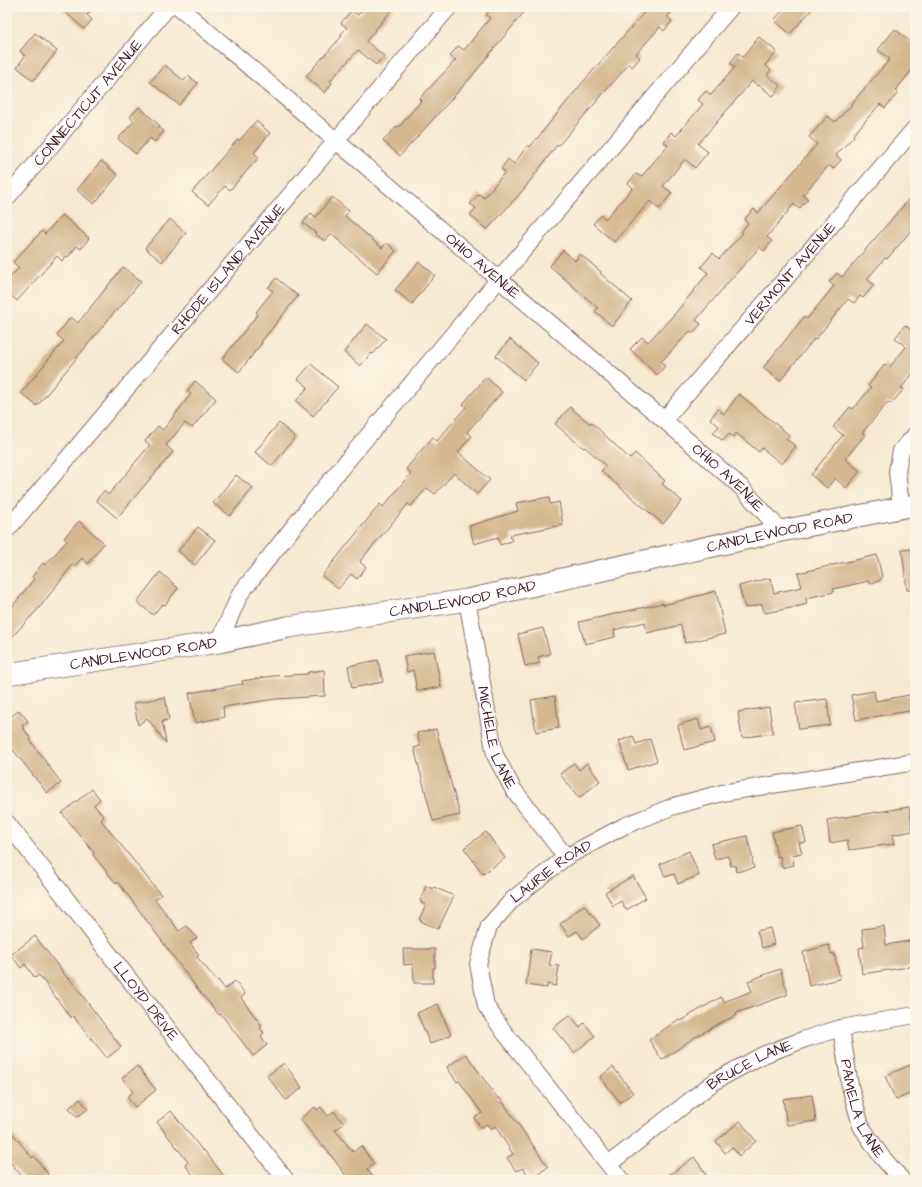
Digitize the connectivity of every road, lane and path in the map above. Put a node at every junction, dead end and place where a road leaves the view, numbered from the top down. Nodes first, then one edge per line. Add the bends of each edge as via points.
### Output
1 (168, 7) edge
2 (179, 7) edge
3 (449, 7) edge
4 (731, 7) edge
5 (915, 128) edge
6 (336, 142) junction
7 (7, 198) edge
8 (499, 279) junction
9 (664, 420) junction
10 (915, 435) edge
11 (908, 506) edge
12 (7, 530) edge
13 (781, 531) junction
14 (467, 600) junction
15 (219, 642) junction
16 (7, 674) edge
17 (915, 762) edge
18 (7, 823) edge
19 (566, 857) junction
20 (915, 1015) edge
21 (841, 1028) junction
22 (608, 1164) junction
23 (286, 1180) edge
24 (621, 1180) edge
25 (902, 1180) edge

1 - 7 street, CONNECTICUT AVENUE
2 - 6 street, OHIO AVENUE
3 - 6 street, RHODE ISLAND AVENUE
4 - 8 street
5 - 9 street, VERMONT AVENUE
6 - 8 street, OHIO AVENUE
6 - 12 street, RHODE ISLAND AVENUE
8 - 9 street, OHIO AVENUE
8 - 15 street via 331,480 240,594
9 - 13 street, OHIO AVENUE via 741,487
10 - 11 street via 901,451 897,471
11 - 13 street, CANDLEWOOD ROAD
13 - 14 street, CANDLEWOOD ROAD
14 - 15 street, CANDLEWOOD ROAD via 288,627
14 - 19 street, MICHELE LANE via 494,755 514,789
15 - 16 street, CANDLEWOOD ROAD
17 - 19 street, LAURIE ROAD via 722,793 674,806 624,826
18 - 23 street, LLOYD DRIVE
19 - 22 street, LAURIE ROAD via 513,900 489,926 478,964 486,1006
20 - 21 street, BRUCE LANE
21 - 22 street, BRUCE LANE via 762,1055 715,1081
21 - 25 street, PAMELA LANE via 850,1086 861,1126 881,1156
22 - 24 street, LAURIE ROAD

